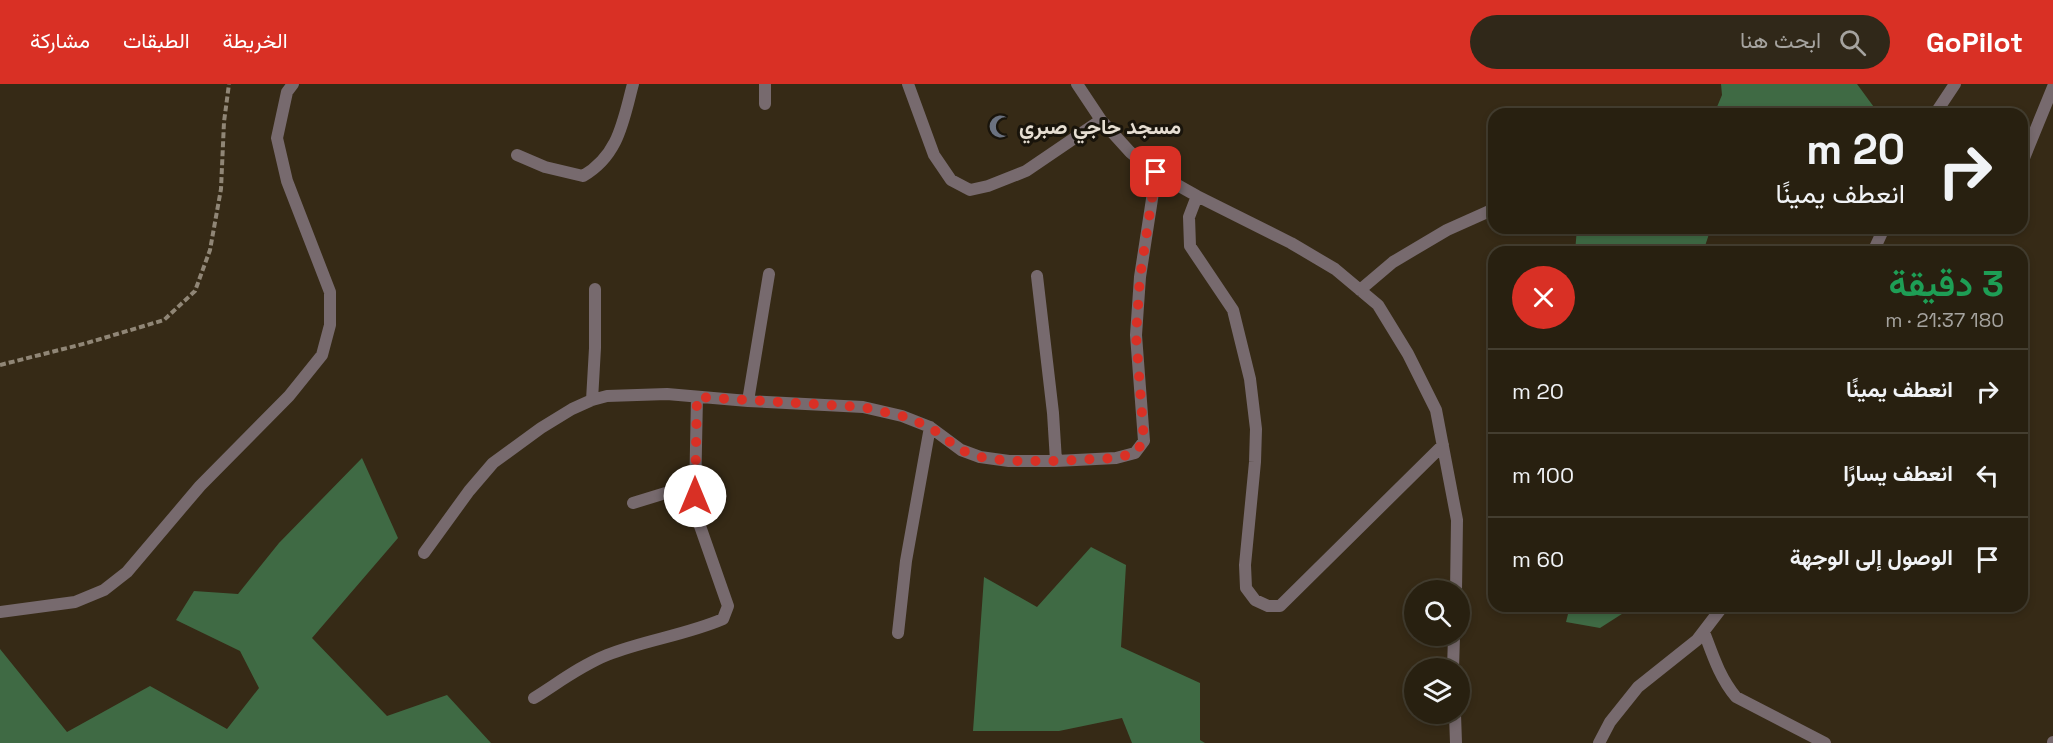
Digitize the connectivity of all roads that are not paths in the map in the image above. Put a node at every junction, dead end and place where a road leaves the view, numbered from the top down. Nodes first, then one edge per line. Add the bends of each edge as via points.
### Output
1 (293, 84) edge
2 (633, 84) edge
3 (765, 84) edge
4 (908, 84) edge
5 (1077, 84) edge
6 (1954, 84) edge
7 (2053, 87) edge
8 (765, 104) dead end
9 (1939, 108) edge
10 (1101, 120) junction
11 (2028, 148) edge
12 (517, 155) dead end
13 (1156, 172) junction
14 (1197, 196) junction
15 (1488, 212) edge
16 (769, 274) dead end
17 (1037, 276) dead end
18 (595, 289) dead end
19 (1360, 290) junction
20 (697, 397) junction
21 (592, 400) junction
22 (748, 401) junction
23 (930, 427) junction
24 (1443, 445) junction
25 (1056, 461) junction
26 (695, 484) junction
27 (633, 503) dead end
28 (424, 553) dead end
29 (1456, 580) edge
30 (0, 612) edge
31 (1719, 612) edge
32 (1704, 632) junction
33 (898, 633) dead end
34 (534, 698) dead end
35 (1455, 724) edge
36 (1456, 743) edge
37 (1599, 743) edge
38 (1825, 743) edge

1 - 30 street via 287,92 277,138 286,181 330,292 330,325 322,355 289,396 200,486 127,572 104,590 75,602
2 - 12 street via 620,131 610,153 597,168 583,176 544,167
3 - 8 street
4 - 10 street via 934,155 951,180 970,190 1026,171
5 - 10 street
6 - 9 street
7 - 11 street
10 - 13 street via 1130,152
13 - 14 street
13 - 25 street via 1140,277 1136,335 1144,441 1135,453 1116,458
14 - 19 street via 1292,243 1335,269
14 - 24 street via 1189,217 1190,246 1233,310 1250,379 1256,462 1245,565 1246,588 1255,600 1280,606
15 - 19 street via 1447,230 1393,262
16 - 22 street
17 - 25 street
18 - 21 street
19 - 24 street via 1378,305 1408,354 1436,410
20 - 21 street via 667,394
20 - 22 street
20 - 26 street
21 - 28 street via 541,428 493,463
22 - 23 street via 862,407
23 - 25 street via 961,450 980,457
23 - 33 street via 906,561
24 - 29 street via 1457,520
26 - 27 street
26 - 34 street via 700,526 728,606 723,619 608,655 581,667
31 - 32 street
32 - 37 street via 1638,687
32 - 38 street via 1717,668 1736,697
35 - 36 street

